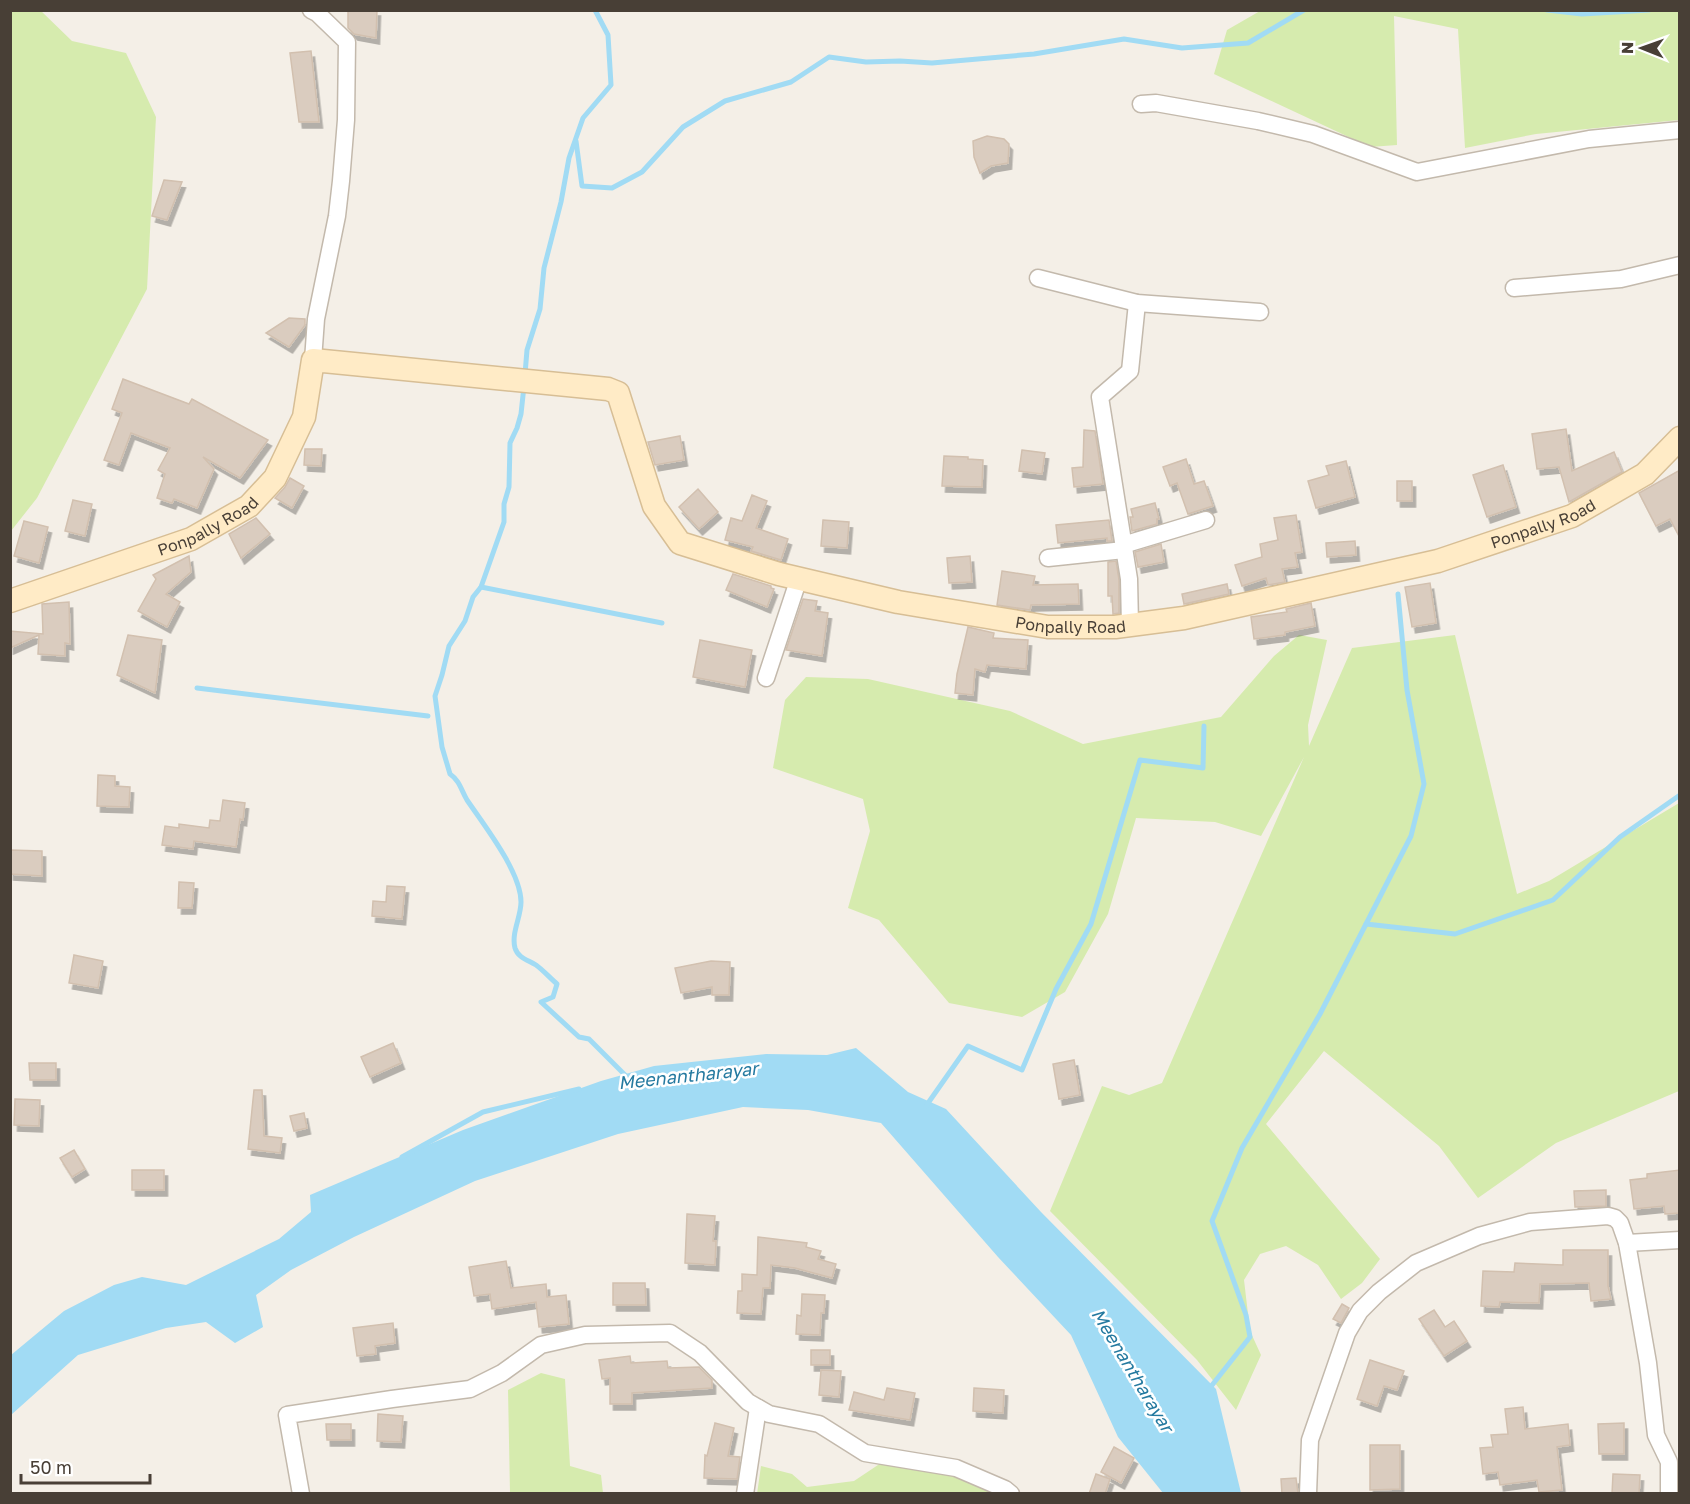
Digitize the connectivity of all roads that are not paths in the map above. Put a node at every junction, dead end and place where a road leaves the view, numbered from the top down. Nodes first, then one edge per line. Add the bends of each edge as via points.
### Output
1 (311, 10) edge
2 (1141, 104) dead end
3 (1680, 130) edge
4 (1680, 265) edge
5 (1038, 278) dead end
6 (1514, 288) dead end
7 (1137, 303) junction
8 (1260, 312) dead end
9 (313, 360) junction
10 (1680, 438) edge
11 (1206, 520) dead end
12 (1124, 548) junction
13 (1048, 558) dead end
14 (799, 578) junction
15 (10, 601) edge
16 (1130, 625) junction
17 (766, 678) dead end
18 (1680, 1240) edge
19 (1627, 1243) junction
20 (758, 1407) junction
21 (301, 1494) edge
22 (745, 1494) edge
23 (1011, 1494) edge
24 (1308, 1494) edge
25 (1670, 1494) edge

1 - 9 street via 347,42 340,181 316,319
2 - 3 street via 1156,103 1246,119 1312,135 1417,172 1589,139
4 - 6 street via 1621,279
5 - 7 street
7 - 8 street
7 - 12 street via 1130,371 1100,397
9 - 14 main road, Ponpally Road via 618,393 654,506 681,543
9 - 15 main road, Ponpally Road via 304,417 275,478 249,506 191,539
10 - 16 main road, Ponpally Road via 1645,474 1572,516 1438,561 1184,618
11 - 12 street
12 - 13 street
12 - 16 street
14 - 16 main road, Ponpally Road via 898,602 1048,627
14 - 17 street
18 - 19 street
19 - 24 street via 1620,1223 1608,1216 1530,1222 1479,1236 1416,1263 1379,1292 1360,1311 1347,1333 1310,1440
19 - 25 street via 1656,1435 1669,1462
20 - 21 street via 748,1402 700,1353 670,1334 585,1335 541,1345 502,1373 470,1389 287,1415
20 - 22 street
20 - 23 street via 769,1414 819,1424 865,1453 956,1468

